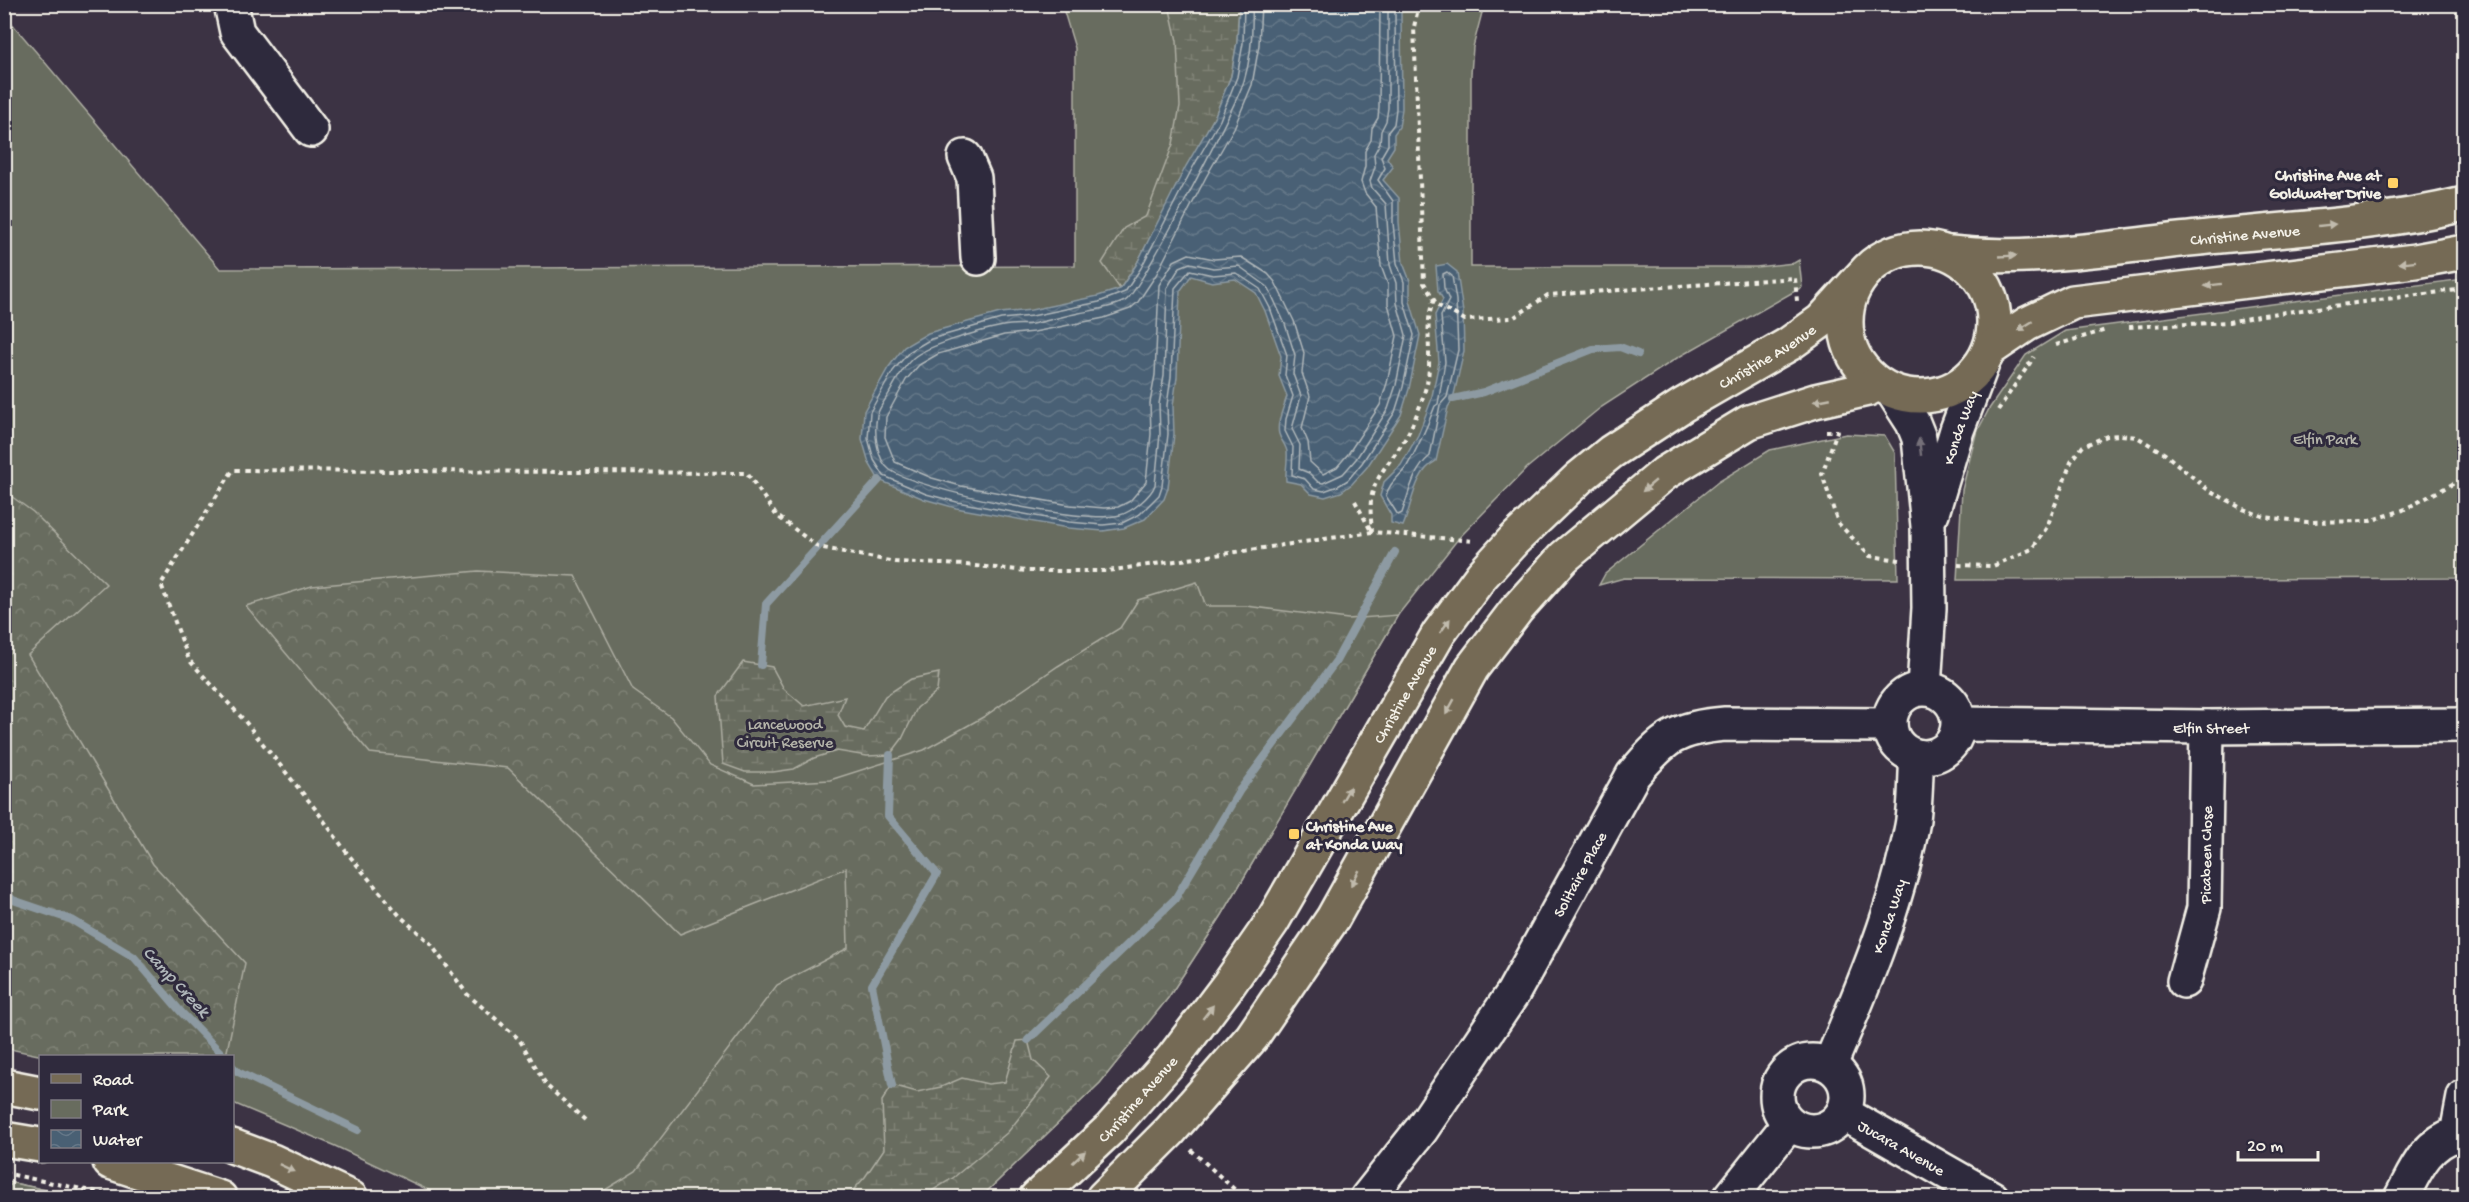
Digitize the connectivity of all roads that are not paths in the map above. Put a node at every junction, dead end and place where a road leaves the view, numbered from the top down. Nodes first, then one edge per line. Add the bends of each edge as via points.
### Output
1 (231, 4) edge
2 (311, 130) dead end
3 (965, 157) dead end
4 (2464, 204) edge
5 (2464, 252) edge
6 (1950, 253) junction
7 (978, 258) dead end
8 (1860, 278) junction
9 (1986, 357) junction
10 (1885, 388) junction
11 (1928, 526) junction
12 (1924, 688) junction
13 (1959, 724) junction
14 (1890, 725) junction
15 (2464, 725) edge
16 (2207, 727) junction
17 (1917, 757) junction
18 (2184, 981) dead end
19 (1830, 1065) junction
20 (4, 1086) edge
21 (39, 1093) edge
22 (2464, 1097) edge
23 (1843, 1113) junction
24 (1789, 1124) junction
25 (2461, 1136) edge
26 (4, 1139) edge
27 (39, 1145) edge
28 (234, 1147) edge
29 (116, 1163) edge
30 (220, 1197) edge
31 (351, 1197) edge
32 (1036, 1197) edge
33 (1103, 1197) edge
34 (1367, 1197) edge
35 (1730, 1197) edge
36 (1992, 1197) edge
37 (2401, 1197) edge

1 - 2 street via 237,32
3 - 7 street via 974,178
6 -> 4 main road, Christine Avenue via 2007,257 2400,216
5 -> 9 main road via 2073,302 2027,324
6 - 8 main road via 1916,247 1891,253
6 - 9 main road via 1970,265 1993,304 1995,327
8 - 10 main road via 1849,299 1845,322 1849,346 1860,367
32 -> 8 main road, Christine Avenue via 1109,1130 1173,1058 1229,984 1272,922 1434,641 1482,575 1579,478 1611,452 1789,344 1821,321
9 - 10 main road via 1965,382 1942,394 1917,397
9 - 11 street, Konda Way via 1957,430
11 -> 10 street, Konda Way via 1919,438 1913,423
10 -> 33 main road via 1815,400 1749,422 1665,473 1564,556 1472,668 1333,918 1252,1037 1187,1146
11 - 12 street, Konda Way via 1929,608
12 - 13 street via 1945,695
12 - 14 street via 1903,695 1890,714
13 - 16 street, Elfin Street
13 - 17 street via 1945,750
14 - 17 street via 1898,746
14 - 34 street, Solitaire Place via 1700,726 1676,733 1652,752 1633,775 1513,993 1421,1130
15 - 16 street, Elfin Street
16 - 18 street, Picabeen Close via 2204,908
17 - 19 street, Konda Way via 1912,824 1898,889
19 - 23 street via 1844,1081 1847,1103
19 - 24 street via 1807,1060 1786,1071 1776,1092 1781,1115
20 - 21 main road
22 - 25 street
23 - 24 street via 1828,1128 1818,1131
23 - 36 street, Jucara Avenue
24 - 35 street
25 - 37 street via 2442,1139 2424,1156
26 - 27 main road
28 -> 31 main road
29 - 30 main road

